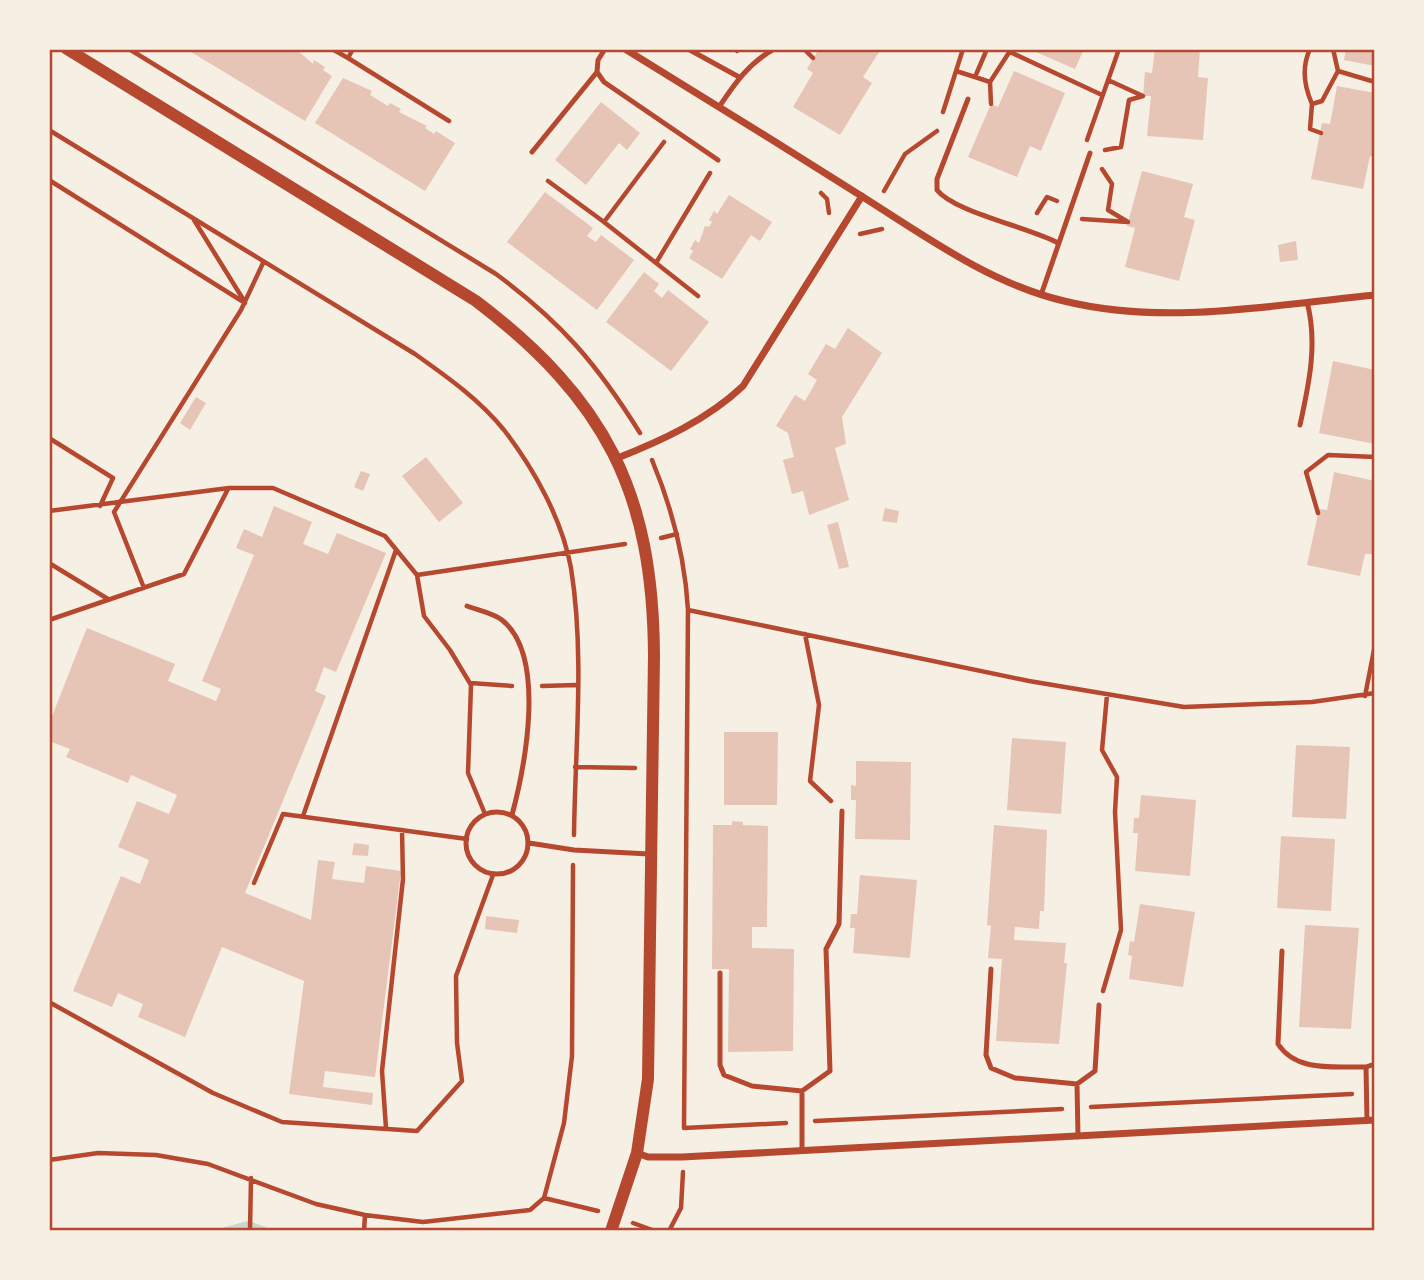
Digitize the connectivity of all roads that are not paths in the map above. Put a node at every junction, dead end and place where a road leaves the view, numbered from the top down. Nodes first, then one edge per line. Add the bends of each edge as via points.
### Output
1 (68, 49) edge
2 (605, 49) edge
3 (625, 49) edge
4 (688, 49) edge
5 (774, 49) edge
6 (597, 72) junction
7 (739, 77) junction
8 (968, 99) dead end
9 (719, 107) junction
10 (532, 152) dead end
11 (1090, 153) road end
12 (718, 160) road end
13 (862, 196) junction
14 (1058, 243) junction
15 (1041, 295) junction
16 (1375, 295) edge
17 (1307, 302) junction
18 (1300, 425) dead end
19 (615, 459) junction
20 (467, 606) dead end
21 (842, 811) road end
22 (512, 815) junction
23 (529, 844) junction
24 (652, 854) junction
25 (1282, 951) dead end
26 (991, 969) dead end
27 (720, 973) dead end
28 (1099, 1005) road end
29 (1375, 1064) edge
30 (1366, 1067) junction
31 (1077, 1084) junction
32 (802, 1091) junction
33 (1371, 1120) edge
34 (1078, 1137) junction
35 (802, 1150) junction
36 (637, 1153) junction
37 (611, 1231) edge

1 - 19 street via 485,308 558,371 588,410
2 - 6 lane via 597,60
3 - 9 street
4 - 7 lane
5 - 7 lane
6 - 10 lane
6 - 12 lane via 604,82
7 - 9 lane
8 - 14 lane via 937,179 937,190 953,203
9 - 13 street
11 - 14 lane
13 - 15 street via 1003,280
13 - 19 street via 743,386 712,412
14 - 15 lane
15 - 17 street via 1145,312 1191,313
16 - 17 street
17 - 18 lane via 1312,367
19 - 24 street via 636,507 654,598
20 - 22 lane via 501,619 520,642 529,687 523,773
21 - 32 lane via 839,924 826,949 830,1071
22 - 23 lane via 525,827
22 - 23 lane via 498,811 474,822 467,839 471,860 480,870 506,874 518,868
23 - 24 lane
24 - 36 street via 648,1079
25 - 30 lane via 1278,1044 1284,1053 1304,1065
26 - 31 lane via 986,1055 991,1068 1015,1078
27 - 32 lane via 720,1065 724,1075 752,1086
28 - 31 lane via 1095,1071
29 - 30 lane
30 - 33 lane
31 - 34 lane
32 - 35 lane
33 - 34 street
34 - 35 street
35 - 36 street via 682,1157
36 - 37 street

